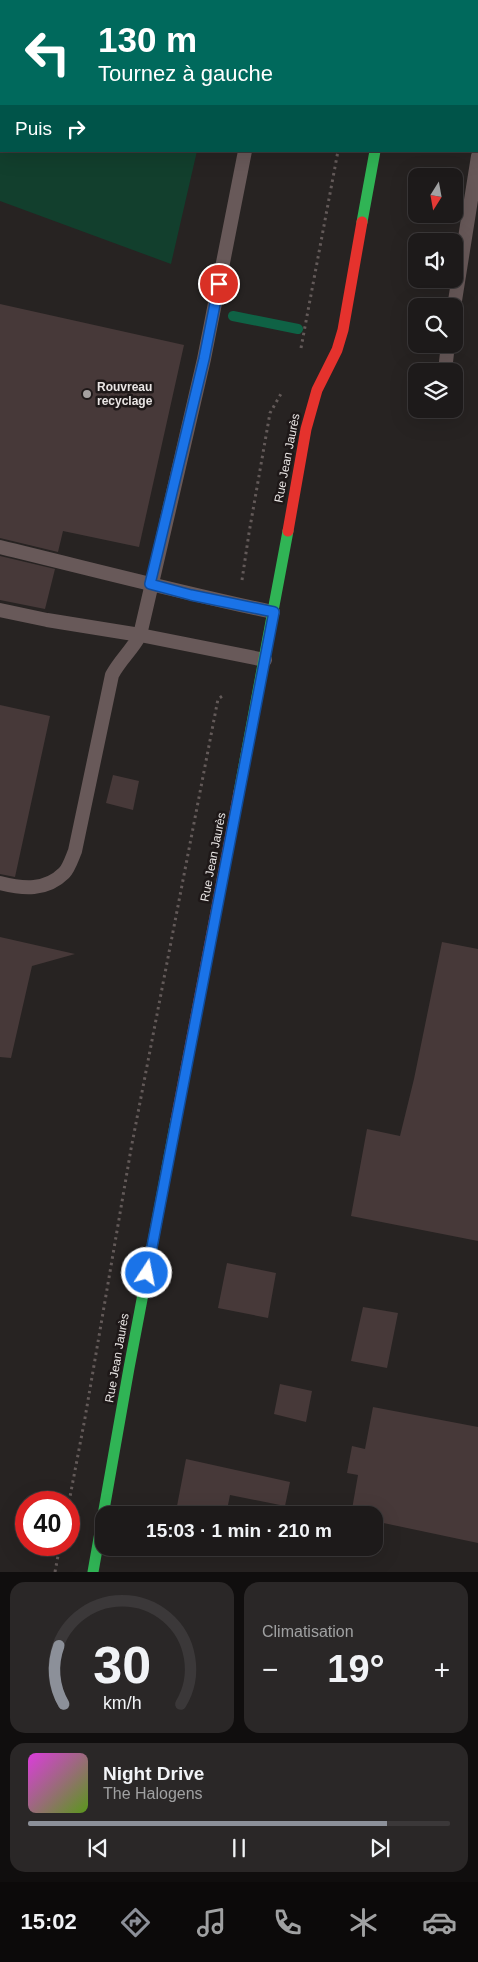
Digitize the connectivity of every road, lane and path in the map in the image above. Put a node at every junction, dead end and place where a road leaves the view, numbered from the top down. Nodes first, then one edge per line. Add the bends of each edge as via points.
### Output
1 (245, 152) edge
2 (375, 152) edge
3 (478, 156) edge
4 (471, 233) edge
5 (456, 298) edge
6 (0, 547) edge
7 (150, 584) junction
8 (0, 610) edge
9 (274, 612) junction
10 (140, 635) junction
11 (265, 660) junction
12 (0, 883) edge
13 (58, 1556) edge
14 (55, 1572) edge
15 (93, 1572) edge

1 - 7 lane via 204,359
2 - 9 street, Rue Jean Jaurès via 343,330 317,390 306,429
3 - 4 lane
4 - 5 lane
6 - 7 lane
7 - 9 lane
7 - 10 lane
8 - 10 lane
9 - 11 street, Rue Jean Jaurès
10 - 11 lane
10 - 12 lane via 112,675 75,851 66,872 46,886 21,888
11 - 15 street, Rue Jean Jaurès via 132,1349
13 - 14 path

